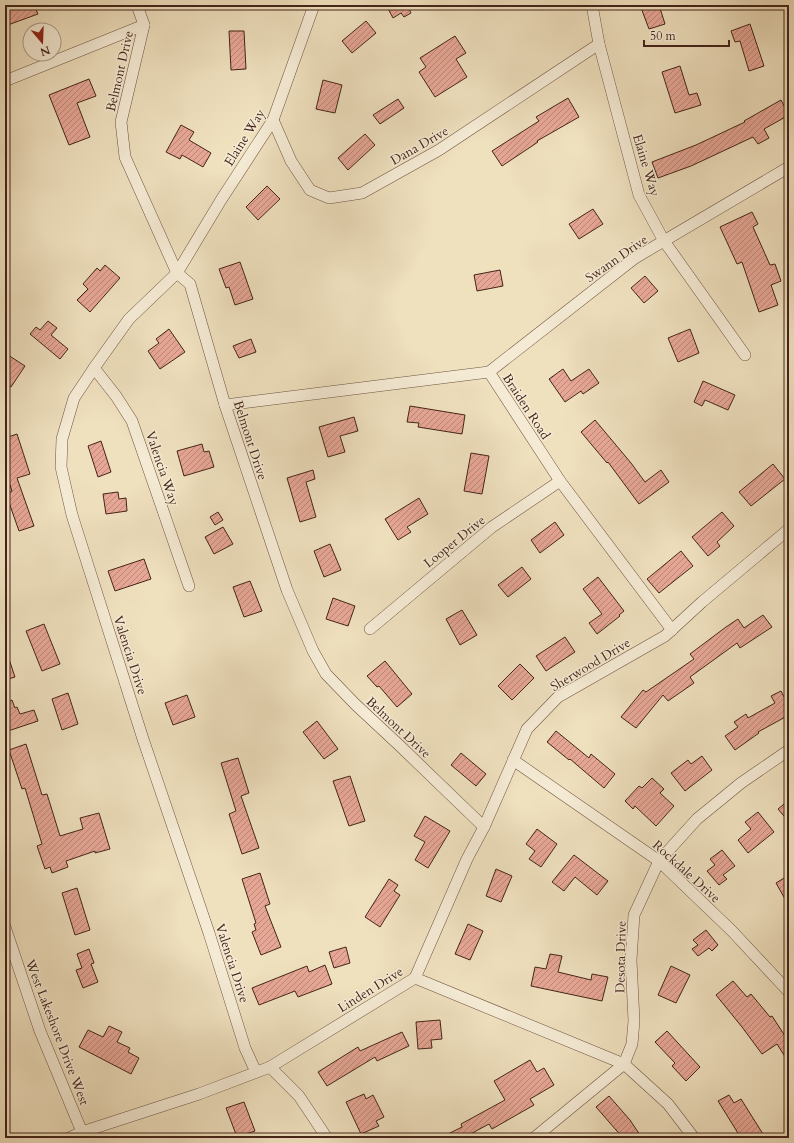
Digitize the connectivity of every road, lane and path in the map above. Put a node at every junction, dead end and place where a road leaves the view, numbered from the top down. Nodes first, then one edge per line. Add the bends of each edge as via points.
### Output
1 (137, 5) edge
2 (314, 5) edge
3 (592, 5) edge
4 (144, 25) junction
5 (599, 44) junction
6 (5, 81) edge
7 (273, 120) junction
8 (789, 167) edge
9 (664, 241) junction
10 (177, 272) junction
11 (745, 355) dead end
12 (94, 368) junction
13 (489, 372) junction
14 (225, 405) junction
15 (560, 481) junction
16 (789, 529) edge
17 (189, 586) dead end
18 (370, 629) dead end
19 (672, 630) junction
20 (789, 750) edge
21 (513, 760) junction
22 (484, 828) junction
23 (659, 861) junction
24 (5, 928) edge
25 (415, 978) junction
26 (789, 992) edge
27 (624, 1064) junction
28 (270, 1067) junction
29 (256, 1072) junction
30 (82, 1132) junction
31 (69, 1138) edge
32 (327, 1138) edge
33 (534, 1138) edge
34 (694, 1138) edge

1 - 4 street, Belmont Drive
2 - 7 street, Elaine Way
3 - 5 street, Elaine Way
4 - 6 street
4 - 10 street, Belmont Drive via 121,122 125,157
5 - 7 street, Dana Drive via 439,150 362,193 329,198 310,190 290,161
5 - 9 street, Elaine Way via 639,195
7 - 10 street, Elaine Way via 220,200
8 - 9 street, Swann Drive
9 - 11 street, Elaine Way
9 - 13 street, Swann Drive via 635,258
10 - 12 street, Valencia Drive via 129,319
10 - 14 street, Belmont Drive via 190,284
12 - 17 street, Valencia Way via 132,421
12 - 29 street, Valencia Drive via 74,398 62,439 61,467 72,515 245,1048
13 - 14 street, Braiden Road
13 - 15 street, Braiden Road
14 - 22 street, Belmont Drive via 287,590 313,651 326,674
15 - 18 street, Looper Drive via 492,527
15 - 19 street, Braiden Road
16 - 19 street, Sherwood Drive
19 - 21 street, Sherwood Drive via 558,697 527,728
20 - 23 street, Desota Drive via 741,782 697,819
21 - 22 street, Sherwood Drive
21 - 23 street, Rockdale Drive
22 - 25 street, Sherwood Drive via 467,859
23 - 26 street, Rockdale Drive via 732,931
23 - 27 street, Desota Drive via 634,915 631,960 634,1021 632,1044
24 - 30 street, West Lakeshore Drive West via 40,1031
25 - 27 street, Linden Drive
25 - 28 street, Linden Drive
27 - 33 street, Desota Drive
27 - 34 street, Linden Drive via 668,1104
28 - 29 street, Linden Drive
28 - 32 street via 299,1096
29 - 30 street, Linden Drive via 199,1094
30 - 31 street

